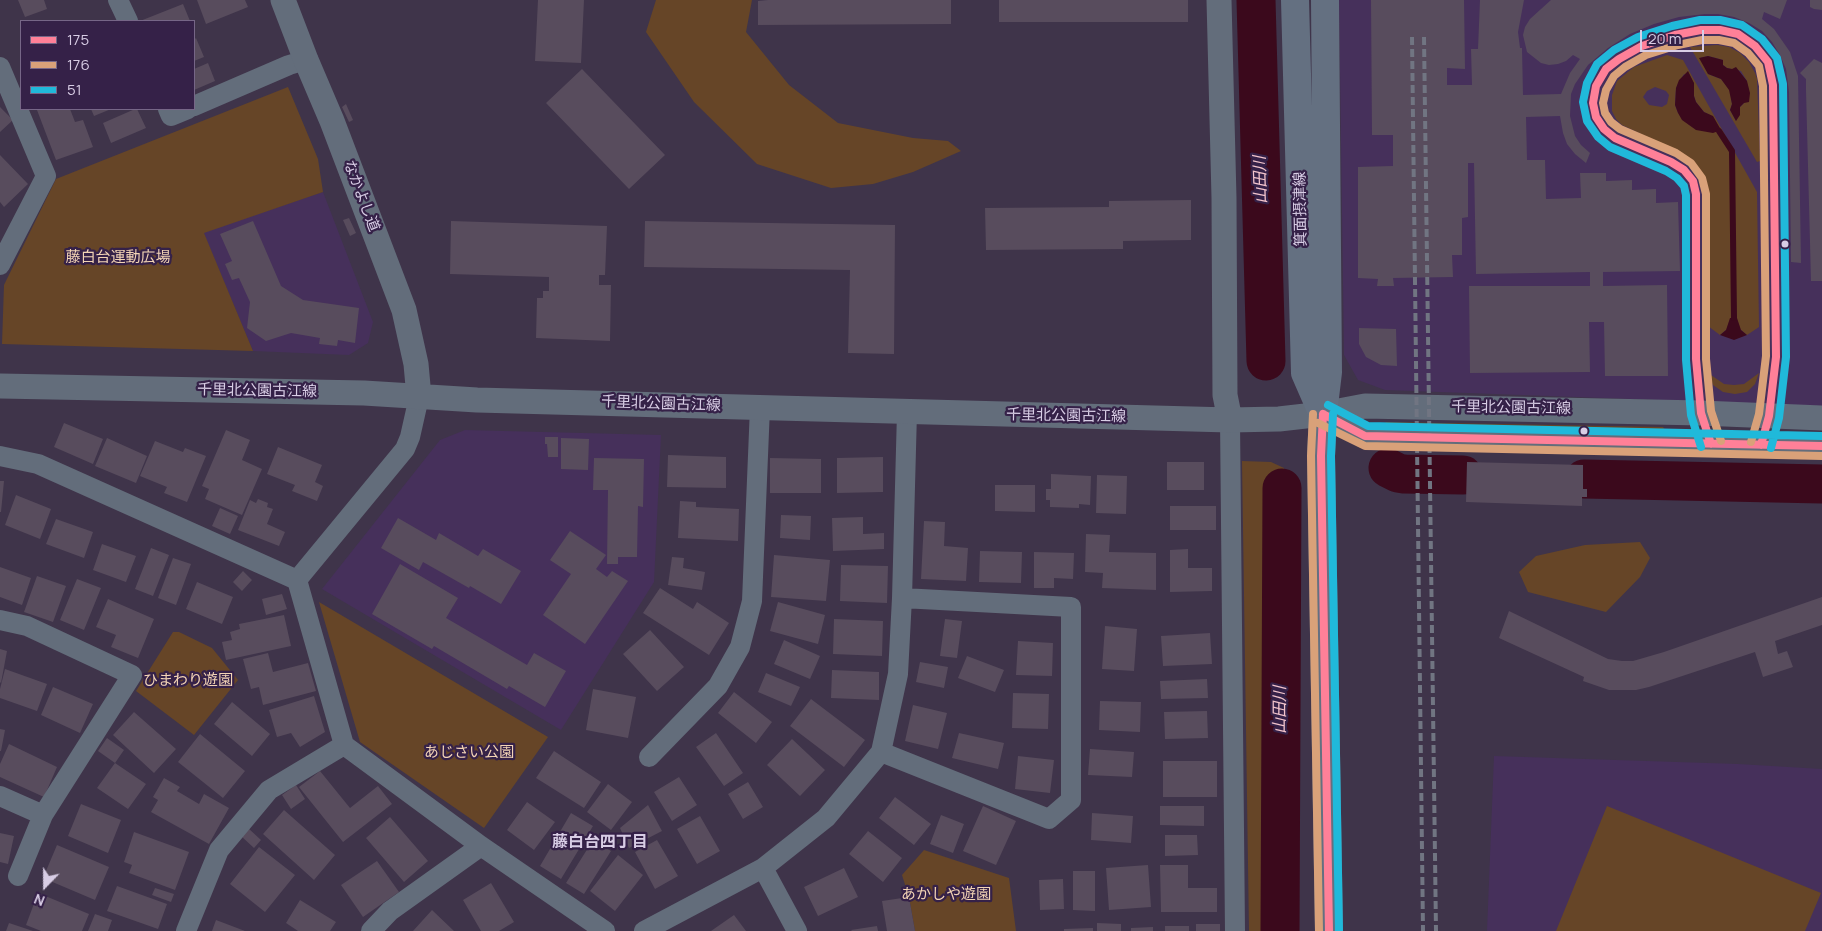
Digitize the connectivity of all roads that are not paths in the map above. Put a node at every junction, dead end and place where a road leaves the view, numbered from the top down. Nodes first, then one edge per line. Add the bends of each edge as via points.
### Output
1 (118, 0) edge
2 (283, 0) edge
3 (1219, 0) edge
4 (1295, 0) edge
5 (1325, 0) edge
6 (128, 20) edge
7 (306, 60) junction
8 (0, 67) edge
9 (195, 106) edge
10 (168, 110) edge
11 (186, 110) edge
12 (0, 264) edge
13 (0, 386) edge
14 (419, 397) junction
15 (760, 407) junction
16 (906, 412) junction
17 (1323, 414) junction
18 (1822, 418) edge
19 (1230, 420) junction
20 (1822, 446) edge
21 (0, 456) edge
22 (297, 580) junction
23 (902, 598) junction
24 (0, 620) edge
25 (344, 745) junction
26 (881, 752) junction
27 (649, 757) dead end
28 (0, 796) edge
29 (43, 815) junction
30 (481, 846) junction
31 (763, 868) junction
32 (18, 876) dead end
33 (186, 931) edge
34 (371, 931) edge
35 (605, 931) edge
36 (644, 931) edge
37 (798, 931) edge
38 (1236, 931) edge
39 (1329, 931) edge

1 - 6 street
2 - 7 street, なかよし道
3 - 19 street via 1225,395
4 - 17 main road, 箕面摂津線 via 1305,373
5 - 17 main road, 箕面摂津線 via 1328,372
7 - 9 street
7 - 14 street, なかよし道 via 404,310 416,364
8 - 12 street via 46,176
10 - 11 street via 171,116
13 - 14 street, 千里北公園古江線 via 364,393
14 - 15 street, 千里北公園古江線
14 - 22 street via 405,449
15 - 16 street, 千里北公園古江線
15 - 27 street via 752,601 740,647 718,686
16 - 19 street, 千里北公園古江線
16 - 23 street
17 - 18 street, 千里北公園古江線 via 1365,406
17 - 19 street, 千里北公園古江線
17 - 20 street, 千里北公園古江線 via 1365,436
17 - 39 main road, 箕面摂津線
19 - 38 street
21 - 22 street via 38,464
22 - 25 street
23 - 26 street via 898,674
23 - 26 street via 1071,607 1071,800 1049,819
24 - 29 street via 27,626 132,674
25 - 30 street
25 - 33 street via 269,790 219,850
26 - 31 street via 826,818
28 - 29 street
29 - 32 street
30 - 34 street via 390,911
30 - 35 street
31 - 36 street
31 - 37 street

